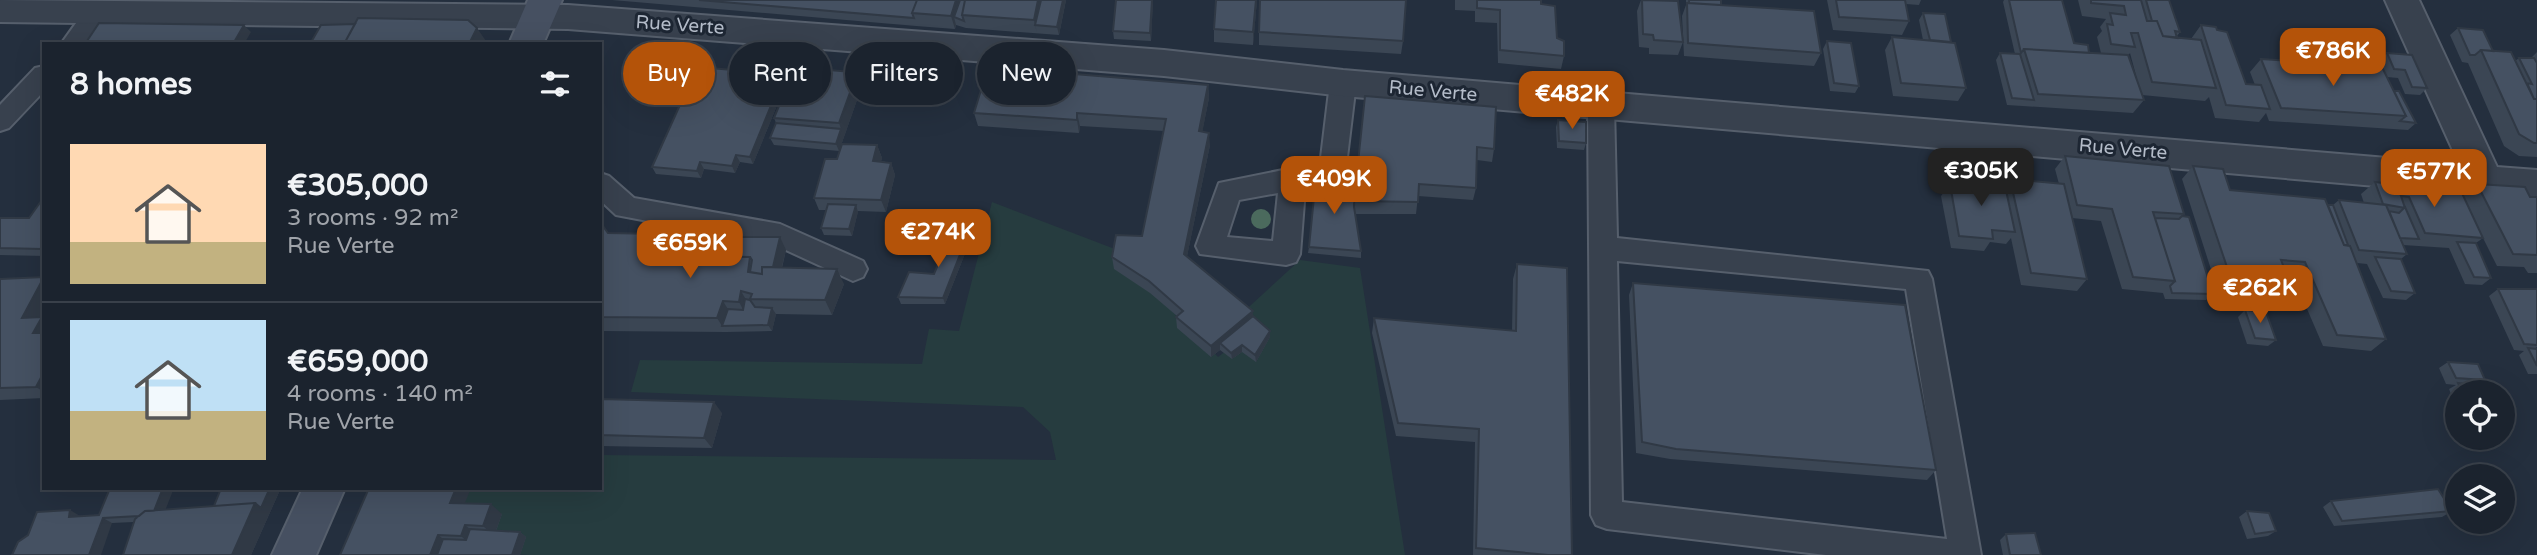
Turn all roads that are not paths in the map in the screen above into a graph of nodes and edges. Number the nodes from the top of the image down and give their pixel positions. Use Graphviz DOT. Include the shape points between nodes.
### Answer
graph roads {
  1 [pos="2402,0"];
  2 [pos="0,10"];
  3 [pos="98,11"];
  4 [pos="536,20"];
  5 [pos="75,42"];
  6 [pos="42,77"];
  7 [pos="1343,83"];
  8 [pos="1601,105"];
  9 [pos="0,121"];
  10 [pos="1293,178"];
  11 [pos="2485,180"];
  12 [pos="602,185"];
  13 [pos="2537,185"];
  14 [pos="1603,248"];
  15 [pos="853,270"];
  16 [pos="323,490"];
  17 [pos="294,555"];
  18 [pos="1954,555"];
  19 [pos="1965,555"];
  1 -- 11 [label="street"];
  2 -- 3 [label="street, Rue Verte"];
  3 -- 4 [label="street, Rue Verte"];
  3 -- 5 [label="lane"];
  4 -- 7 [label="street, Rue Verte" via="1164,63"];
  6 -- 9 [label="lane"];
  7 -- 8 [label="street, Rue Verte"];
  7 -- 10 [label="lane" via="1332,174"];
  8 -- 11 [label="street, Rue Verte"];
  8 -- 14 [label="lane"];
  11 -- 13 [label="street, Rue Verte"];
  12 -- 15 [label="lane" via="626,207 780,235"];
  14 -- 18 [label="lane" via="1607,515"];
  14 -- 19 [label="lane" via="1917,279"];
  16 -- 17 [label="main road"];
}
